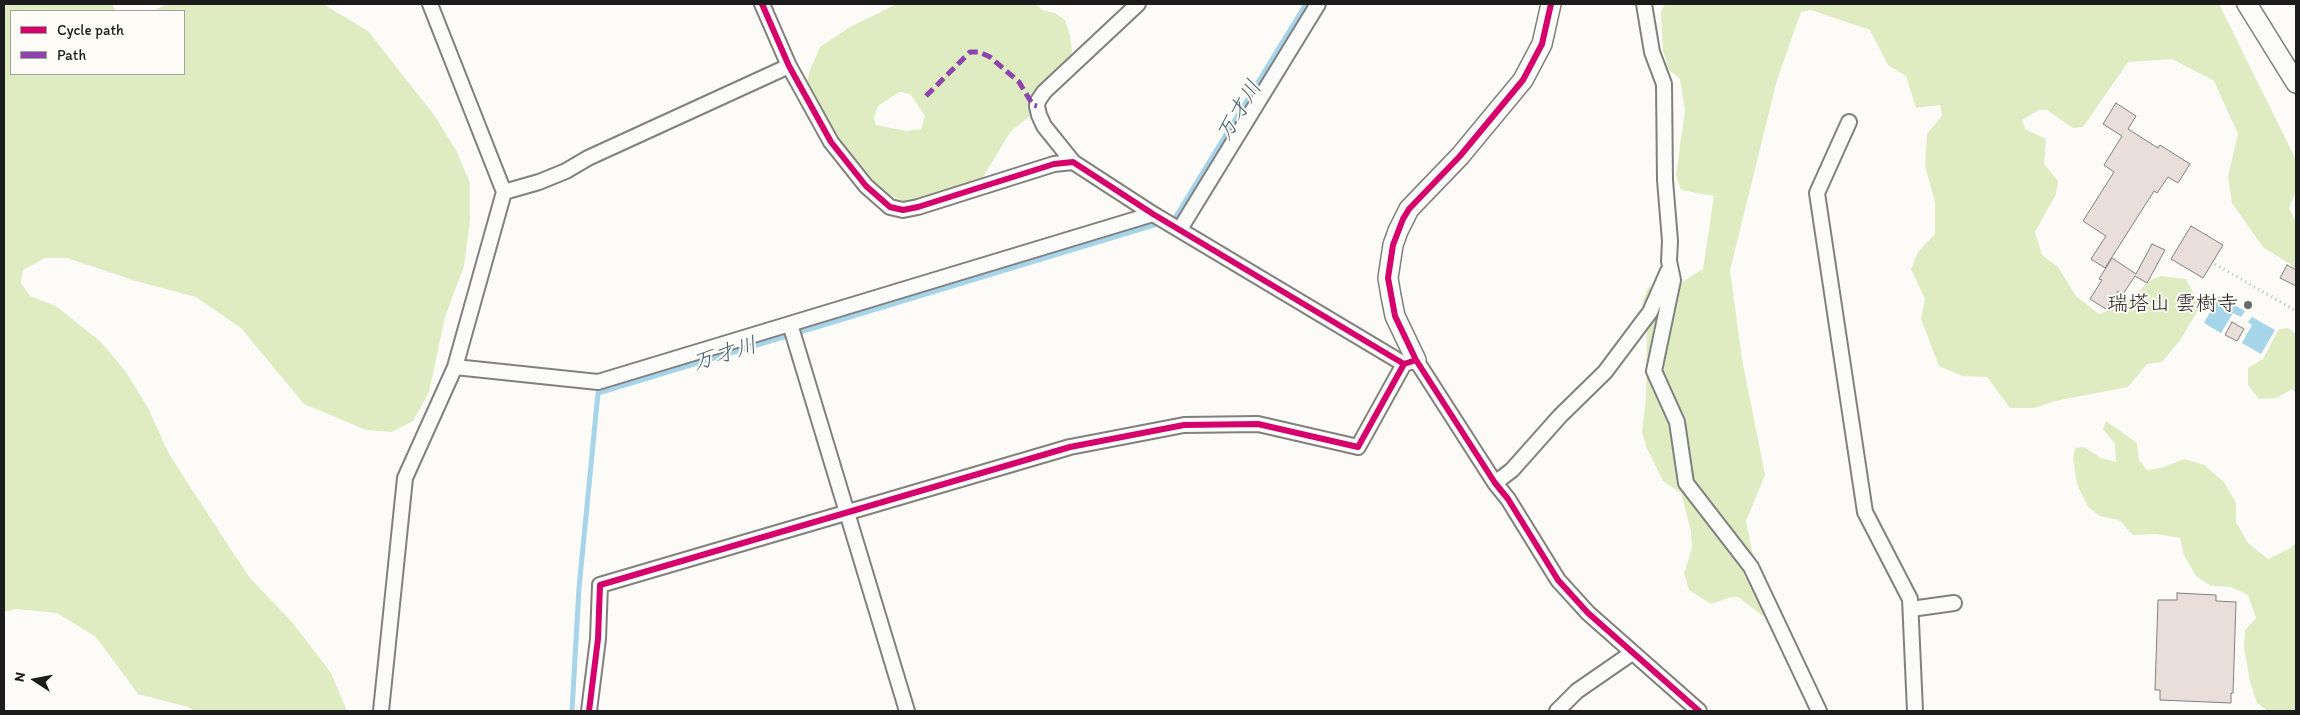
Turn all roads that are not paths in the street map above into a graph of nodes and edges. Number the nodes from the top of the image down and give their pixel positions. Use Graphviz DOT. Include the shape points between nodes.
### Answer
graph roads {
  1 [pos="430,4"];
  2 [pos="762,4"];
  3 [pos="1138,4"];
  4 [pos="1318,4"];
  5 [pos="1551,4"];
  6 [pos="1644,4"];
  7 [pos="2248,4"];
  8 [pos="789,66"];
  9 [pos="2296,83"];
  10 [pos="1849,122"];
  11 [pos="1073,162"];
  12 [pos="504,192"];
  13 [pos="1153,214"];
  14 [pos="1180,229"];
  15 [pos="1668,260"];
  16 [pos="792,332"];
  17 [pos="1410,362"];
  18 [pos="455,367"];
  19 [pos="1495,483"];
  20 [pos="848,512"];
  21 [pos="1954,603"];
  22 [pos="1911,609"];
  23 [pos="1632,653"];
  24 [pos="381,711"];
  25 [pos="589,711"];
  26 [pos="907,711"];
  27 [pos="1557,711"];
  28 [pos="1699,711"];
  29 [pos="1819,711"];
  30 [pos="1915,711"];
  1 -- 12 [label="street"];
  2 -- 8 [label="street"];
  3 -- 11 [label="street" via="1038,101 1038,115 1044,126"];
  4 -- 14 [label="street"];
  5 -- 17 [label="street" via="1542,44 1523,80 1460,156 1409,209 1398,231 1388,278 1395,316"];
  6 -- 15 [label="street" via="1652,52 1664,84"];
  7 -- 9 [label="street"];
  8 -- 11 [label="street" via="831,142 866,186 894,209 918,207 1054,164"];
  8 -- 12 [label="street" via="566,171"];
  10 -- 22 [label="street" via="1817,193 1865,512 1910,599"];
  11 -- 13 [label="street"];
  12 -- 18 [label="street"];
  13 -- 14 [label="street"];
  13 -- 16 [label="street"];
  14 -- 17 [label="street"];
  15 -- 19 [label="street" via="1667,274 1650,312 1605,372 1512,470"];
  15 -- 29 [label="street" via="1673,280 1654,371 1678,422 1686,483 1752,568"];
  16 -- 18 [label="street" via="598,382"];
  16 -- 20 [label="street"];
  17 -- 19 [label="street"];
  17 -- 20 [label="street" via="1358,447 1258,424 1184,425 1070,447"];
  18 -- 24 [label="street" via="405,478"];
  19 -- 23 [label="street" via="1558,580"];
  20 -- 25 [label="street" via="600,584 598,639"];
  20 -- 26 [label="street"];
  21 -- 22 [label="street"];
  22 -- 30 [label="street"];
  23 -- 27 [label="street" via="1577,690"];
  23 -- 28 [label="street"];
}
